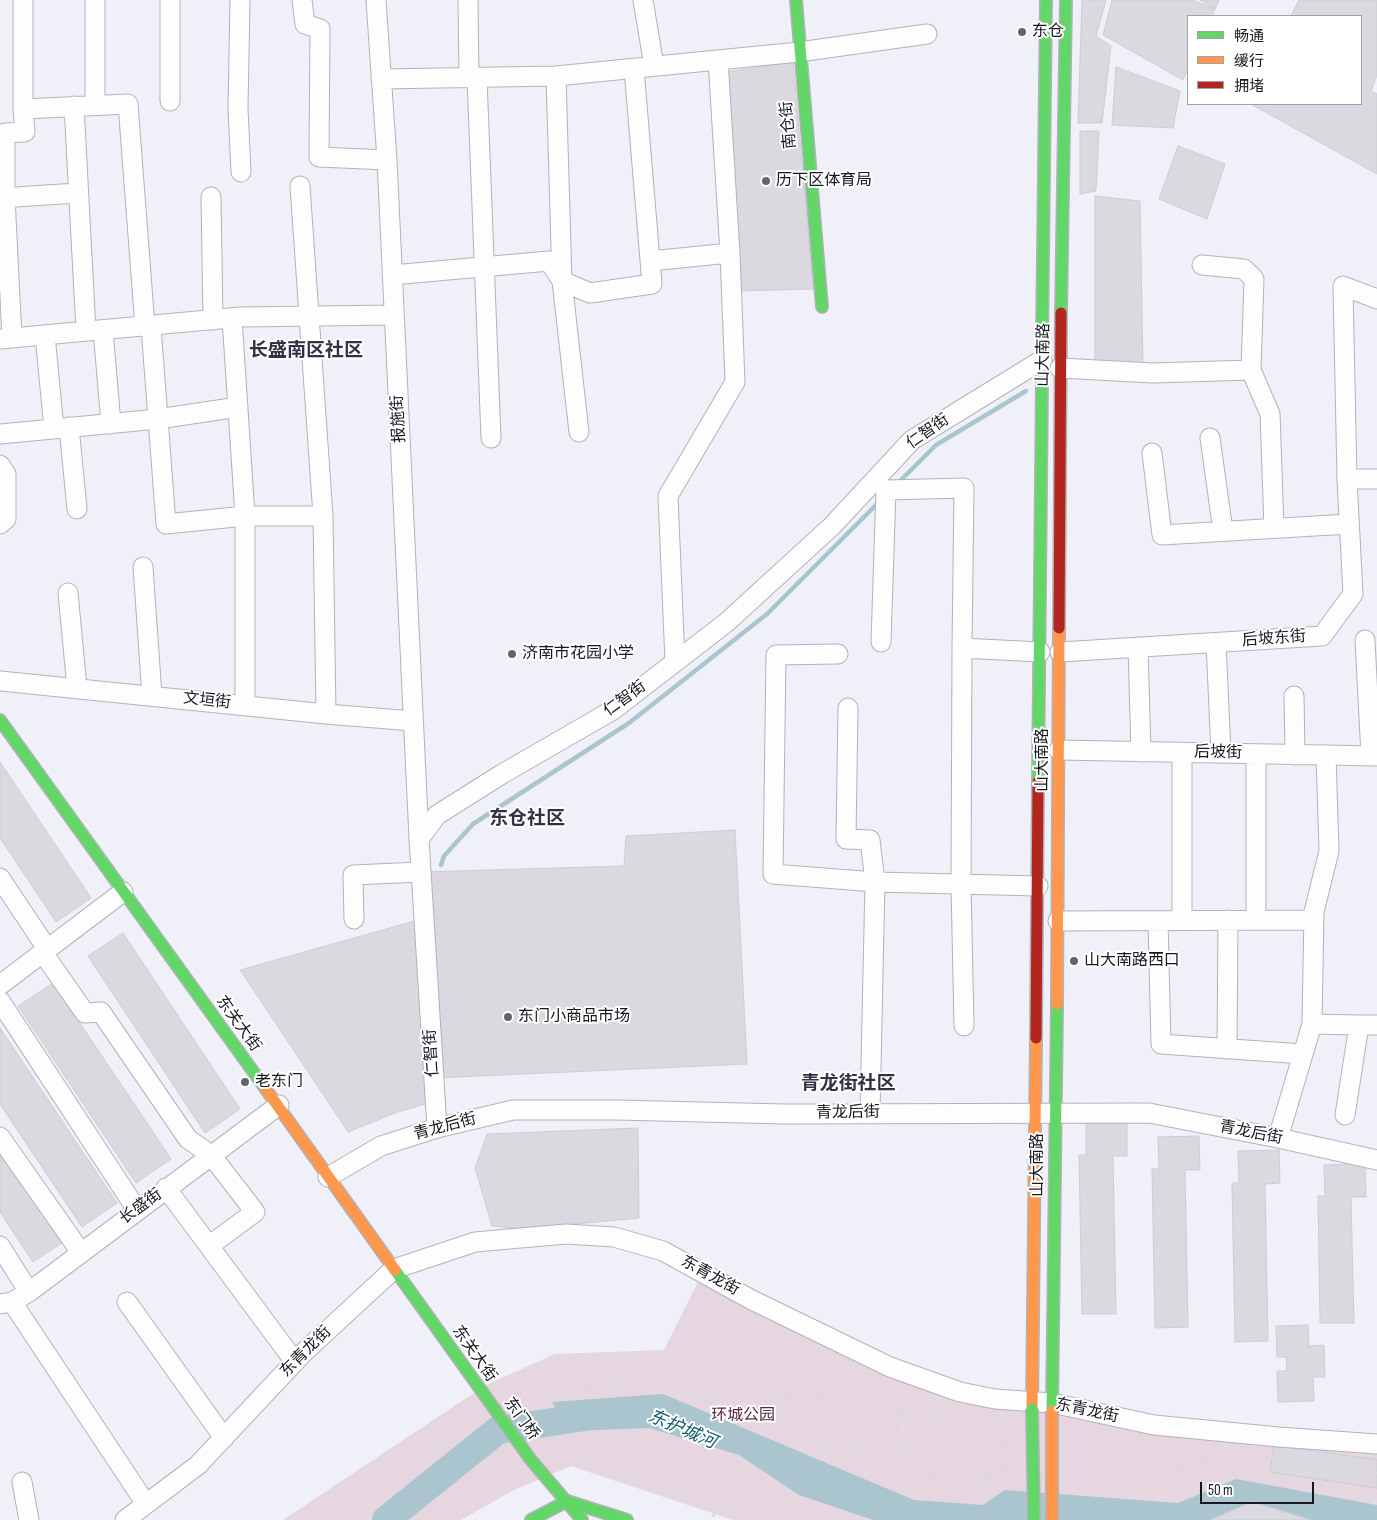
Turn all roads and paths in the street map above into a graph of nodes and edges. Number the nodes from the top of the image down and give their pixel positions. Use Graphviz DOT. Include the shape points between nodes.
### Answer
graph roads {
  1 [pos="23,0"];
  2 [pos="95,0"];
  3 [pos="170,0"];
  4 [pos="240,0"];
  5 [pos="302,0"];
  6 [pos="376,0"];
  7 [pos="468,0"];
  8 [pos="643,0"];
  9 [pos="796,0"];
  10 [pos="1046,0"];
  11 [pos="1066,0"];
  12 [pos="927,34"];
  13 [pos="799,52"];
  14 [pos="718,60"];
  15 [pos="654,66"];
  16 [pos="634,68"];
  17 [pos="556,76"];
  18 [pos="473,78"];
  19 [pos="381,79"];
  20 [pos="170,101"];
  21 [pos="95,105"];
  22 [pos="74,106"];
  23 [pos="23,109"];
  24 [pos="387,160"];
  25 [pos="240,172"];
  26 [pos="300,186"];
  27 [pos="78,192"];
  28 [pos="3,197"];
  29 [pos="211,197"];
  30 [pos="730,253"];
  31 [pos="650,261"];
  32 [pos="1202,265"];
  33 [pos="485,266"];
  34 [pos="392,275"];
  35 [pos="562,281"];
  36 [pos="1377,299"];
  37 [pos="822,307"];
  38 [pos="308,316"];
  39 [pos="394,316"];
  40 [pos="232,318"];
  41 [pos="213,320"];
  42 [pos="148,327"];
  43 [pos="95,330"];
  44 [pos="45,335"];
  45 [pos="6,338"];
  46 [pos="1042,360"];
  47 [pos="1060,368"];
  48 [pos="1251,370"];
  49 [pos="238,407"];
  50 [pos="158,419"];
  51 [pos="111,424"];
  52 [pos="62,428"];
  53 [pos="579,432"];
  54 [pos="0,434"];
  55 [pos="491,438"];
  56 [pos="1210,438"];
  57 [pos="1152,453"];
  58 [pos="0,466"];
  59 [pos="1347,479"];
  60 [pos="1377,479"];
  61 [pos="77,509"];
  62 [pos="245,516"];
  63 [pos="323,516"];
  64 [pos="0,524"];
  65 [pos="1349,524"];
  66 [pos="1274,528"];
  67 [pos="1222,531"];
  68 [pos="143,567"];
  69 [pos="68,593"];
  70 [pos="1365,640"];
  71 [pos="881,642"];
  72 [pos="1216,643"];
  73 [pos="1138,647"];
  74 [pos="962,648"];
  75 [pos="1040,652"];
  76 [pos="1060,652"];
  77 [pos="838,654"];
  78 [pos="675,662"];
  79 [pos="0,681"];
  80 [pos="76,688"];
  81 [pos="152,696"];
  82 [pos="1294,696"];
  83 [pos="245,705"];
  84 [pos="848,708"];
  85 [pos="326,714"];
  86 [pos="0,720"];
  87 [pos="413,721"];
  88 [pos="1059,750"];
  89 [pos="1141,752"];
  90 [pos="1182,752"];
  91 [pos="1221,753"];
  92 [pos="1256,754"];
  93 [pos="1295,755"];
  94 [pos="1326,755"];
  95 [pos="1374,756"];
  96 [pos="419,839"];
  97 [pos="420,872"];
  98 [pos="0,878"];
  99 [pos="875,882"];
  100 [pos="961,885"];
  101 [pos="1038,886"];
  102 [pos="124,892"];
  103 [pos="354,919"];
  104 [pos="1182,920"];
  105 [pos="1228,920"];
  106 [pos="1256,920"];
  107 [pos="1313,920"];
  108 [pos="1058,921"];
  109 [pos="1158,921"];
  110 [pos="45,952"];
  111 [pos="0,986"];
  112 [pos="0,1001"];
  113 [pos="1312,1024"];
  114 [pos="1368,1025"];
  115 [pos="964,1026"];
  116 [pos="1227,1048"];
  117 [pos="1303,1054"];
  118 [pos="280,1105"];
  119 [pos="870,1112"];
  120 [pos="1054,1112"];
  121 [pos="1036,1113"];
  122 [pos="1345,1115"];
  123 [pos="437,1128"];
  124 [pos="0,1137"];
  125 [pos="1278,1138"];
  126 [pos="211,1155"];
  127 [pos="1377,1160"];
  128 [pos="328,1177"];
  129 [pos="166,1188"];
  130 [pos="137,1210"];
  131 [pos="0,1246"];
  132 [pos="209,1246"];
  133 [pos="80,1251"];
  134 [pos="394,1269"];
  135 [pos="29,1292"];
  136 [pos="127,1302"];
  137 [pos="6,1303"];
  138 [pos="295,1362"];
  139 [pos="563,1388"];
  140 [pos="485,1397"];
  141 [pos="1032,1405"];
  142 [pos="1052,1407"];
  143 [pos="898,1409"];
  144 [pos="777,1417"];
  145 [pos="224,1438"];
  146 [pos="897,1443"];
  147 [pos="1377,1444"];
  148 [pos="739,1455"];
  149 [pos="1013,1458"];
  150 [pos="1064,1459"];
  151 [pos="1018,1464"];
  152 [pos="1377,1473"];
  153 [pos="22,1482"];
  154 [pos="567,1501"];
  155 [pos="146,1504"];
  156 [pos="713,1517"];
  157 [pos="29,1520"];
  158 [pos="125,1520"];
  159 [pos="531,1520"];
  160 [pos="572,1520"];
  161 [pos="582,1520"];
  162 [pos="627,1520"];
  163 [pos="1034,1520"];
  164 [pos="1052,1520"];
  1 -- 23 [label="street"];
  2 -- 21 [label="street"];
  3 -- 20 [label="street"];
  4 -- 25 [label="street"];
  5 -- 24 [label="street" via="305,24 320,30 319,157"];
  6 -- 19 [label="street, 报施街"];
  7 -- 18 [label="street"];
  8 -- 15 [label="street"];
  9 -- 13 [label="main road, 南仓街"];
  10 -- 46 [label="main road, 山大南路"];
  11 -- 47 [label="main road, 山大南路"];
  12 -- 13 [label="street"];
  13 -- 14 [label="street"];
  13 -- 37 [label="main road, 南仓街"];
  14 -- 15 [label="street"];
  14 -- 30 [label="street"];
  15 -- 16 [label="street"];
  16 -- 17 [label="street"];
  16 -- 31 [label="street"];
  17 -- 18 [label="street"];
  17 -- 35 [label="street"];
  18 -- 19 [label="street"];
  18 -- 33 [label="street"];
  19 -- 24 [label="street, 报施街"];
  21 -- 22 [label="street"];
  21 -- 42 [label="street" via="128,104"];
  22 -- 23 [label="street"];
  22 -- 27 [label="street"];
  23 -- 28 [label="street" via="25,132 5,133"];
  24 -- 34 [label="street, 报施街"];
  26 -- 38 [label="street"];
  27 -- 28 [label="street"];
  27 -- 43 [label="street"];
  28 -- 45 [label="street"];
  29 -- 41 [label="street"];
  30 -- 31 [label="street"];
  30 -- 78 [label="street" via="735,382 668,496"];
  31 -- 35 [label="street" via="652,284 590,293"];
  32 -- 48 [label="street" via="1244,270 1254,279"];
  33 -- 34 [label="street"];
  33 -- 35 [label="street" via="549,261"];
  33 -- 55 [label="street"];
  34 -- 39 [label="street, 报施街"];
  35 -- 53 [label="street"];
  36 -- 59 [label="street, 后坡东街" via="1343,286"];
  38 -- 39 [label="street"];
  38 -- 40 [label="street"];
  38 -- 63 [label="street"];
  39 -- 87 [label="street, 报施街"];
  40 -- 41 [label="street"];
  40 -- 49 [label="street"];
  41 -- 42 [label="street"];
  42 -- 43 [label="street"];
  42 -- 50 [label="street"];
  43 -- 44 [label="street"];
  43 -- 51 [label="street"];
  44 -- 45 [label="street"];
  44 -- 52 [label="street"];
  46 -- 75 [label="main road, 山大南路"];
  46 -- 78 [label="street, 仁智街" via="912,440 832,526 727,622"];
  47 -- 48 [label="street" via="1153,373"];
  47 -- 76 [label="main road, 山大南路"];
  48 -- 66 [label="street" via="1270,414"];
  49 -- 50 [label="street"];
  49 -- 62 [label="street"];
  50 -- 51 [label="street"];
  50 -- 62 [label="street" via="166,524"];
  51 -- 52 [label="street"];
  52 -- 54 [label="street"];
  52 -- 61 [label="street"];
  56 -- 67 [label="street"];
  57 -- 67 [label="street" via="1162,535"];
  58 -- 64 [label="street" via="6,474 6,519"];
  59 -- 60 [label="street"];
  59 -- 65 [label="street, 后坡东街"];
  62 -- 63 [label="street"];
  62 -- 83 [label="street"];
  63 -- 85 [label="street"];
  65 -- 66 [label="street"];
  65 -- 72 [label="street, 后坡东街" via="1353,594 1322,636"];
  66 -- 67 [label="street"];
  68 -- 81 [label="street"];
  69 -- 80 [label="street"];
  70 -- 95 [label="street"];
  71 -- 74 [label="street" via="886,490 964,488"];
  72 -- 73 [label="street, 后坡东街"];
  72 -- 91 [label="street"];
  73 -- 76 [label="street, 后坡东街"];
  73 -- 89 [label="street"];
  74 -- 75 [label="street"];
  74 -- 100 [label="street"];
  75 -- 101 [label="main road, 山大南路"];
  76 -- 88 [label="main road, 山大南路"];
  77 -- 99 [label="street" via="776,655 773,874"];
  78 -- 96 [label="street, 仁智街" via="613,710 437,815"];
  79 -- 80 [label="street, 文垣街"];
  80 -- 81 [label="street, 文垣街"];
  81 -- 83 [label="street, 文垣街"];
  82 -- 93 [label="street"];
  83 -- 85 [label="street, 文垣街"];
  84 -- 99 [label="street" via="846,839 870,840"];
  85 -- 87 [label="street, 文垣街"];
  86 -- 102 [label="main road, 东关大街"];
  87 -- 96 [label="street, 报施街"];
  88 -- 89 [label="street, 后坡街"];
  88 -- 108 [label="main road, 山大南路"];
  89 -- 90 [label="street, 后坡街"];
  90 -- 91 [label="street, 后坡街"];
  90 -- 104 [label="street"];
  91 -- 92 [label="street, 后坡街"];
  92 -- 93 [label="street, 后坡街"];
  92 -- 106 [label="street"];
  93 -- 94 [label="street, 后坡街"];
  94 -- 95 [label="street, 后坡街"];
  94 -- 107 [label="street" via="1329,851"];
  96 -- 97 [label="street, 仁智街"];
  97 -- 103 [label="street" via="352,876"];
  97 -- 123 [label="street, 仁智街"];
  98 -- 110 [label="street"];
  99 -- 100 [label="street"];
  99 -- 119 [label="street"];
  100 -- 101 [label="street"];
  100 -- 115 [label="street"];
  101 -- 121 [label="main road, 山大南路"];
  102 -- 110 [label="street"];
  102 -- 118 [label="main road, 东关大街" via="250,1069"];
  104 -- 105 [label="street"];
  104 -- 109 [label="street"];
  105 -- 106 [label="street"];
  105 -- 116 [label="street"];
  106 -- 107 [label="street"];
  107 -- 113 [label="street"];
  108 -- 109 [label="street"];
  108 -- 120 [label="main road, 山大南路"];
  109 -- 116 [label="street" via="1161,1044"];
  110 -- 111 [label="street"];
  110 -- 126 [label="street" via="85,1014 101,1012 188,1139"];
  112 -- 130 [label="street"];
  113 -- 114 [label="street"];
  113 -- 117 [label="street"];
  114 -- 122 [label="street"];
  116 -- 117 [label="street"];
  117 -- 125 [label="street"];
  118 -- 126 [label="street, 长盛街"];
  118 -- 128 [label="main road, 东关大街"];
  119 -- 121 [label="street, 青龙后街"];
  119 -- 123 [label="street, 青龙后街" via="513,1110"];
  120 -- 121 [label="street, 青龙后街"];
  120 -- 125 [label="street, 青龙后街" via="1148,1113"];
  120 -- 142 [label="main road, 山大南路"];
  121 -- 141 [label="main road, 山大南路"];
  123 -- 128 [label="street, 青龙后街" via="381,1146"];
  124 -- 133 [label="street"];
  125 -- 127 [label="street, 青龙后街"];
  126 -- 129 [label="street, 长盛街"];
  126 -- 132 [label="street" via="254,1212"];
  128 -- 134 [label="main road, 东关大街"];
  129 -- 130 [label="street, 长盛街"];
  129 -- 132 [label="street"];
  130 -- 133 [label="street, 长盛街"];
  131 -- 135 [label="street"];
  132 -- 138 [label="street"];
  133 -- 135 [label="street, 长盛街"];
  134 -- 138 [label="street, 东青龙街"];
  134 -- 140 [label="main road, 东关大街"];
  134 -- 141 [label="street, 东青龙街" via="475,1242 566,1234 614,1237 663,1251 752,1300 890,1367 960,1392"];
  135 -- 137 [label="street, 长盛街"];
  136 -- 145 [label="street"];
  137 -- 155 [label="street"];
  138 -- 145 [label="street, 东青龙街"];
  139 -- 144 [label="path" via="658,1383 764,1424"];
  140 -- 154 [label="main road, 东门桥" via="531,1460"];
  141 -- 142 [label="street, 东青龙街"];
  141 -- 163 [label="main road, 山大南路, bridge"];
  142 -- 147 [label="street, 东青龙街" via="1154,1425"];
  142 -- 164 [label="main road, 山大南路, bridge"];
  143 -- 144 [label="path" via="864,1393 783,1396"];
  143 -- 146 [label="path"];
  143 -- 149 [label="path" via="950,1417 998,1437"];
  144 -- 146 [label="path" via="831,1449"];
  145 -- 155 [label="street, 东青龙街" via="198,1465"];
  146 -- 151 [label="path" via="929,1477 972,1485"];
  148 -- 156 [label="path"];
  150 -- 152 [label="path" via="1092,1456 1165,1469 1206,1460 1272,1458"];
  153 -- 157 [label="street"];
  154 -- 159 [label="main road"];
  154 -- 160 [label="main road"];
  154 -- 161 [label="main road"];
  154 -- 162 [label="main road"];
  155 -- 158 [label="street, 东青龙街"];
}
